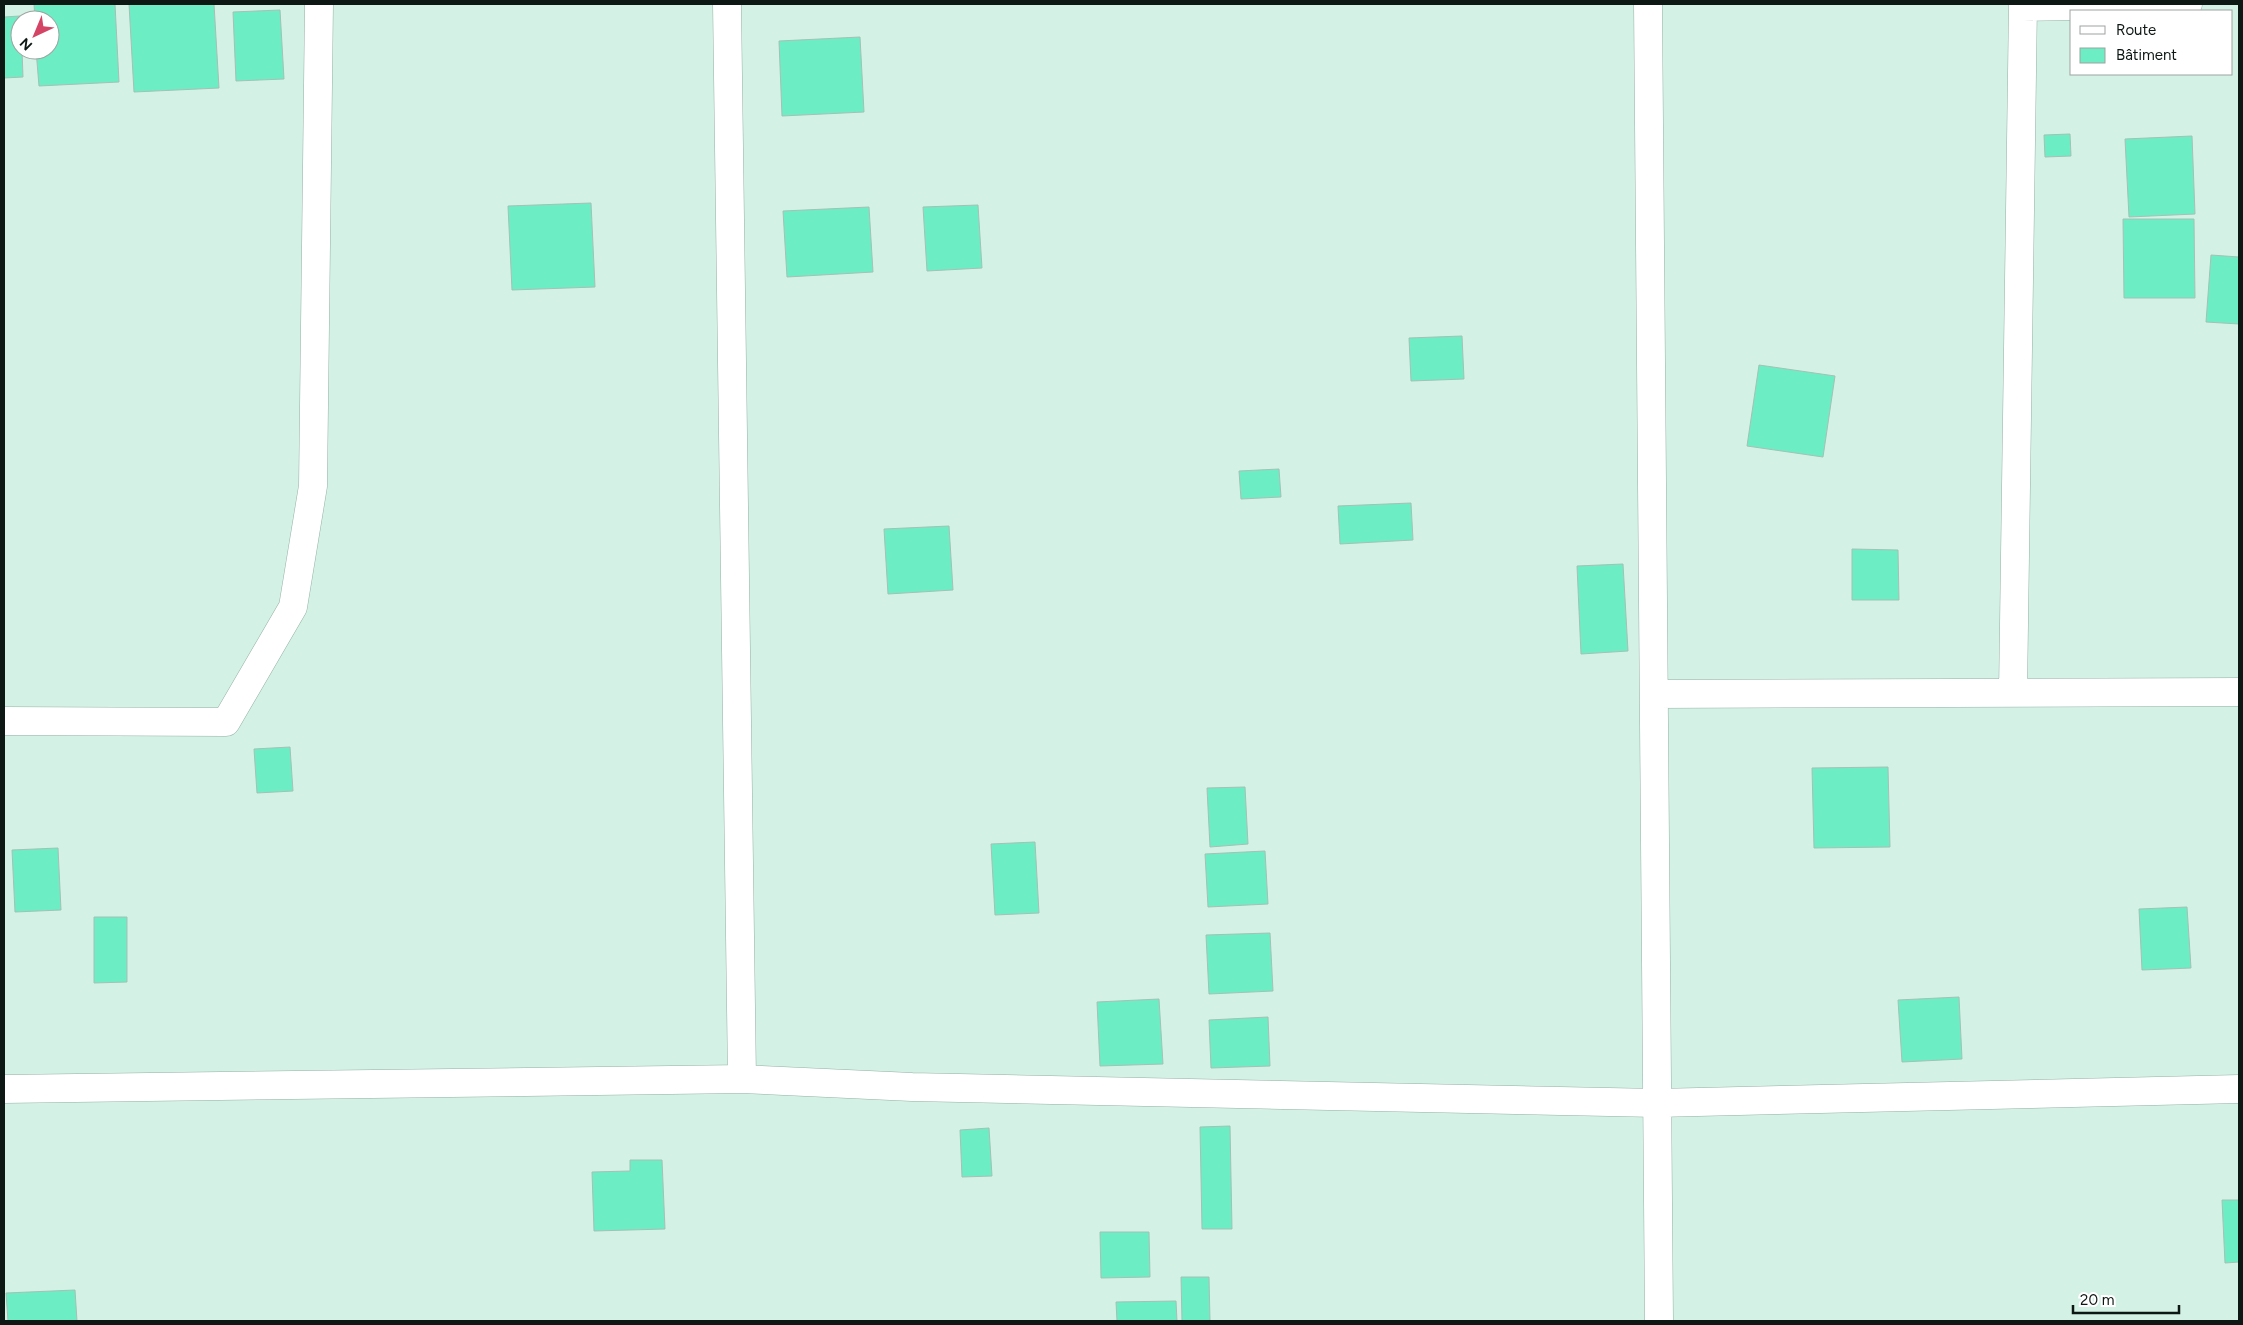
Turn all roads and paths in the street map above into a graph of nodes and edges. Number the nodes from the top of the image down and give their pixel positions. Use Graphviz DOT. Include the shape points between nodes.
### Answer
graph roads {
  1 [pos="319,4"];
  2 [pos="727,4"];
  3 [pos="1648,4"];
  4 [pos="2188,4"];
  5 [pos="2023,5"];
  6 [pos="2239,692"];
  7 [pos="2013,693"];
  8 [pos="1654,694"];
  9 [pos="4,721"];
  10 [pos="742,1079"];
  11 [pos="4,1089"];
  12 [pos="2239,1089"];
  13 [pos="1657,1103"];
  14 [pos="1660,1321"];
  1 -- 9 [label="street" via="313,486 293,607 226,722"];
  2 -- 10 [label="street"];
  3 -- 8 [label="street"];
  4 -- 5 [label="street"];
  5 -- 7 [label="street"];
  6 -- 7 [label="street"];
  7 -- 8 [label="street"];
  8 -- 13 [label="street"];
  10 -- 11 [label="street"];
  10 -- 13 [label="street" via="912,1087"];
  12 -- 13 [label="street"];
  13 -- 14 [label="street"];
}
